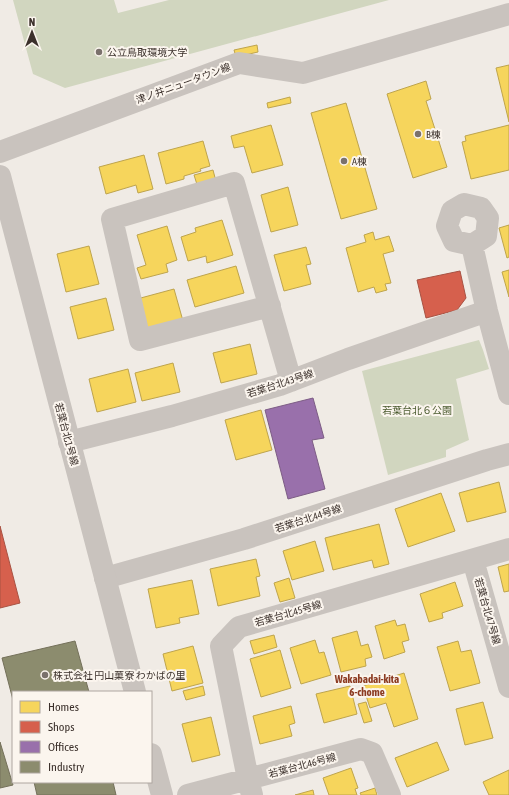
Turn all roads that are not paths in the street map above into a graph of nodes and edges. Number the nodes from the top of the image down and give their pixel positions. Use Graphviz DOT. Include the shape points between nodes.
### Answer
graph roads {
  1 [pos="509,14"];
  2 [pos="0,152"];
  3 [pos="0,176"];
  4 [pos="472,245"];
  5 [pos="270,306"];
  6 [pos="487,312"];
  7 [pos="291,381"];
  8 [pos="509,394"];
  9 [pos="70,442"];
  10 [pos="509,454"];
  11 [pos="509,549"];
  12 [pos="473,560"];
  13 [pos="105,578"];
  14 [pos="509,686"];
  15 [pos="135,691"];
  16 [pos="152,758"];
  17 [pos="250,787"];
  18 [pos="162,795"];
  19 [pos="188,795"];
  20 [pos="390,795"];
  1 -- 2 [label="street, 津ノ井ニュータウン線" via="303,73 239,63"];
  3 -- 9 [label="street, 若葉台北1号線"];
  4 -- 6 [label="street"];
  5 -- 5 [label="street" via="234,183 112,219 140,340"];
  5 -- 7 [label="street"];
  6 -- 7 [label="street, 若葉台北43号線"];
  6 -- 8 [label="street"];
  7 -- 9 [label="street, 若葉台北43号線" via="172,416"];
  9 -- 13 [label="street, 若葉台北1号線"];
  10 -- 13 [label="street, 若葉台北44号線" via="244,539"];
  11 -- 12 [label="street, 若葉台北45号線"];
  12 -- 14 [label="street, 若葉台北47号線"];
  12 -- 17 [label="street, 若葉台北45号線" via="239,627 221,646"];
  13 -- 15 [label="street, 若葉台北1号線"];
  16 -- 18 [label="street"];
  17 -- 19 [label="street, 若葉台北46号線"];
  17 -- 20 [label="street, 若葉台北46号線" via="361,749 372,753"];
}
